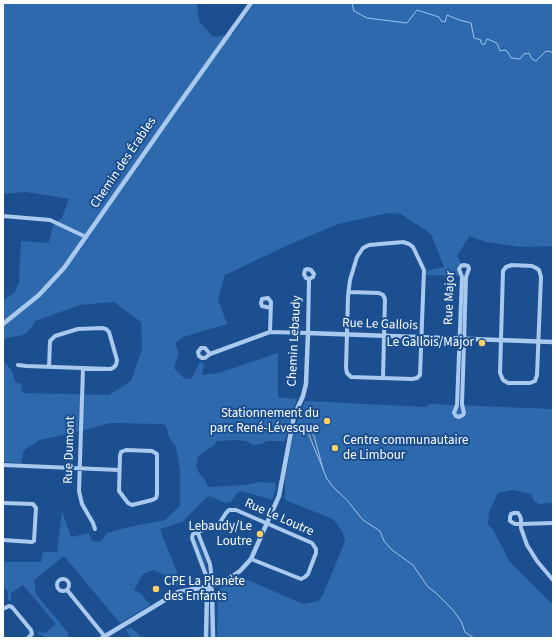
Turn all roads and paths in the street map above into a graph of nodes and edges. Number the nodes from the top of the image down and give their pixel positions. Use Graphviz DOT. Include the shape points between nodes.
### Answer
graph roads {
  1 [pos="251,3"];
  2 [pos="3,216"];
  3 [pos="86,237"];
  4 [pos="309,279"];
  5 [pos="349,292"];
  6 [pos="271,308"];
  7 [pos="3,324"];
  8 [pos="270,332"];
  9 [pos="308,333"];
  10 [pos="347,334"];
  11 [pos="384,336"];
  12 [pos="422,337"];
  13 [pos="462,339"];
  14 [pos="501,340"];
  15 [pos="539,341"];
  16 [pos="553,342"];
  17 [pos="210,354"];
  18 [pos="18,365"];
  19 [pos="49,366"];
  20 [pos="83,368"];
  21 [pos="383,378"];
  22 [pos="3,465"];
  23 [pos="79,468"];
  24 [pos="119,470"];
  25 [pos="3,503"];
  26 [pos="553,523"];
  27 [pos="267,524"];
  28 [pos="95,529"];
  29 [pos="198,532"];
  30 [pos="3,540"];
  31 [pos="251,558"];
  32 [pos="553,580"];
  33 [pos="210,586"];
  34 [pos="67,590"];
  35 [pos="3,609"];
  36 [pos="104,637"];
  37 [pos="28,638"];
  38 [pos="206,638"];
  39 [pos="213,638"];
  1 -- 3 [label="street, Chemin des Érables"];
  2 -- 3 [label="street" via="50,220"];
  3 -- 7 [label="street, Chemin des Érables" via="64,268 39,295"];
  4 -- 9 [label="street, Chemin Lebaudy"];
  5 -- 10 [label="street"];
  5 -- 11 [label="street" via="383,295 386,301"];
  5 -- 12 [label="street" via="354,267 363,248 374,244 403,242 412,245 424,270"];
  6 -- 8 [label="street"];
  8 -- 9 [label="street, Rue Le Gallois"];
  8 -- 17 [label="street, Rue Le Gallois"];
  9 -- 10 [label="street, Rue Le Gallois"];
  9 -- 27 [label="street, Chemin Lebaudy" via="305,389 294,416 279,496"];
  10 -- 11 [label="street, Rue Le Gallois"];
  10 -- 21 [label="street" via="346,370 349,375 354,378"];
  11 -- 12 [label="street, Rue Le Gallois"];
  11 -- 21 [label="street"];
  12 -- 13 [label="street, Rue Le Gallois"];
  12 -- 21 [label="street" via="419,377"];
  13 -- 13 [label="street, Rue Major" via="466,277 469,269 464,265 459,268 462,277"];
  13 -- 13 [label="street, Rue Major" via="457,405 454,413 459,417 464,413"];
  13 -- 14 [label="street, Rue Le Gallois"];
  14 -- 15 [label="street, Rue Le Gallois"];
  14 -- 15 [label="street" via="500,373 503,380 508,383 530,384 535,381 537,375"];
  14 -- 15 [label="street" via="503,271 512,265 532,266 539,270"];
  15 -- 16 [label="street, Rue Le Gallois"];
  18 -- 19 [label="street"];
  19 -- 20 [label="street"];
  19 -- 20 [label="street" via="50,343 53,337 75,329 106,329 117,358 116,365 110,369"];
  20 -- 23 [label="street, Rue Dumont"];
  22 -- 23 [label="street"];
  23 -- 24 [label="street"];
  23 -- 28 [label="street, Rue Dumont" via="81,500"];
  24 -- 24 [label="street" via="122,451 156,452 158,465 155,499 134,505 128,503 120,491"];
  25 -- 30 [label="street" via="33,504 36,508 34,541"];
  26 -- 32 [label="street" via="521,524 523,536 532,553"];
  27 -- 29 [label="street, Rue Le Loutre" via="232,510 226,513 219,524"];
  27 -- 31 [label="street, Chemin Lebaudy"];
  27 -- 31 [label="street, Rue Le Loutre" via="314,545 317,551 308,574 299,578"];
  29 -- 33 [label="street" via="210,564"];
  29 -- 33 [label="street, Rue Le Loutre" via="193,534 192,538"];
  31 -- 33 [label="street, Chemin Lebaudy" via="235,575"];
  33 -- 36 [label="street, Chemin Lebaudy" via="178,592"];
  33 -- 38 [label="street" via="207,592"];
  33 -- 39 [label="street"];
  34 -- 36 [label="street"];
  35 -- 37 [label="street" via="12,607 31,630 32,634"];
}
